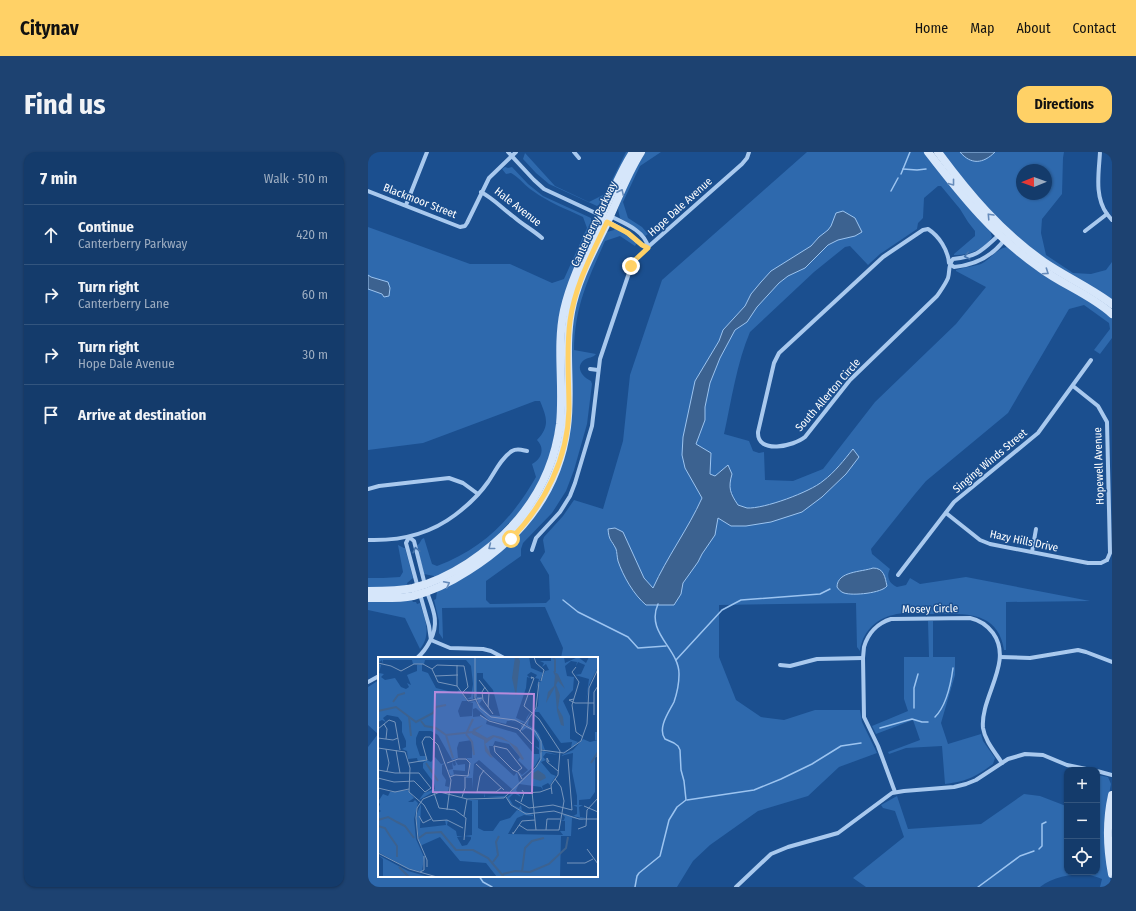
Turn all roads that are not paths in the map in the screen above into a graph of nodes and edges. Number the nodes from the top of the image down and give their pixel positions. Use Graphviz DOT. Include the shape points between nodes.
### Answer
graph roads {
  1 [pos="427,152"];
  2 [pos="508,152"];
  3 [pos="516,152"];
  4 [pos="574,152"];
  5 [pos="633,152"];
  6 [pos="641,152"];
  7 [pos="749,152"];
  8 [pos="928,152"];
  9 [pos="938,152"];
  10 [pos="1100,152"];
  11 [pos="511,156"];
  12 [pos="579,158"];
  13 [pos="368,191"];
  14 [pos="481,192"];
  15 [pos="406,205"];
  16 [pos="1107,214"];
  17 [pos="606,218"];
  18 [pos="1112,220"];
  19 [pos="1085,231"];
  20 [pos="1004,236"];
  21 [pos="542,238"];
  22 [pos="648,248"];
  23 [pos="949,263"];
  24 [pos="1112,304"];
  25 [pos="1112,314"];
  26 [pos="1091,360"];
  27 [pos="590,369"];
  28 [pos="598,370"];
  29 [pos="1073,386"];
  30 [pos="527,450"];
  31 [pos="368,489"];
  32 [pos="478,494"];
  33 [pos="946,513"];
  34 [pos="1111,514"];
  35 [pos="1036,528"];
  36 [pos="408,537"];
  37 [pos="368,540"];
  38 [pos="532,550"];
  39 [pos="1032,552"];
  40 [pos="1107,560"];
  41 [pos="1111,564"];
  42 [pos="898,575"];
  43 [pos="422,589"];
  44 [pos="368,591"];
  45 [pos="368,598"];
  46 [pos="431,640"];
  47 [pos="418,657"];
  48 [pos="502,657"];
  49 [pos="1000,657"];
  50 [pos="863,658"];
  51 [pos="1112,662"];
  52 [pos="780,665"];
  53 [pos="378,676"];
  54 [pos="368,681"];
  55 [pos="1002,763"];
  56 [pos="1077,767"];
  57 [pos="1100,772"];
  58 [pos="1112,774"];
  59 [pos="895,792"];
  60 [pos="1112,795"];
  61 [pos="1112,874"];
  62 [pos="736,887"];
  1 -- 15 [label="street"];
  2 -- 11 [label="street"];
  3 -- 11 [label="street"];
  4 -- 12 [label="street"];
  5 -- 17 [label="street, Canterberry Parkway"];
  17 -- 6 [label="street, Canterberry Parkway, one-way"];
  7 -- 22 [label="street, Hope Dale Avenue" via="742,164"];
  8 -- 20 [label="street, one-way" via="971,207"];
  20 -- 9 [label="street, one-way"];
  10 -- 16 [label="street" via="1099,196 1102,208"];
  11 -- 14 [label="street" via="491,175"];
  11 -- 17 [label="street" via="544,189"];
  13 -- 15 [label="street, Blackmoor Street"];
  14 -- 15 [label="street, Blackmoor Street" via="465,226 460,227"];
  14 -- 21 [label="street, Hale Avenue"];
  16 -- 18 [label="street"];
  16 -- 19 [label="street"];
  17 -- 22 [label="street"];
  17 -- 43 [label="street, Canterberry Parkway" via="573,304 568,334 567,428 550,485 531,516 503,546 442,586"];
  20 -- 23 [label="street, one-way" via="984,250 953,259"];
  20 -- 23 [label="street" via="992,254 976,263 954,266"];
  20 -- 24 [label="street"];
  20 -- 25 [label="street, one-way" via="1041,269"];
  22 -- 28 [label="street, Hope Dale Avenue" via="635,260 628,272"];
  23 -- 23 [label="street, South Allerton Circle" via="942,244 930,230 924,230 885,255 783,348 773,368 758,432 761,442 771,446 786,446 806,437 850,380 936,296 947,280"];
  26 -- 29 [label="street, Singing Winds Street"];
  27 -- 28 [label="street"];
  28 -- 38 [label="street, Hope Dale Avenue" via="592,426 572,491 558,514 536,538"];
  29 -- 33 [label="street, Singing Winds Street" via="1038,433 958,499"];
  29 -- 34 [label="street, Hopewell Avenue" via="1098,406 1107,422"];
  30 -- 32 [label="street" via="516,450 507,455"];
  31 -- 32 [label="street" via="448,478 463,483"];
  32 -- 36 [label="street" via="447,520"];
  33 -- 39 [label="street, Hazy Hills Drive" via="982,541"];
  33 -- 42 [label="street, Singing Winds Street"];
  34 -- 40 [label="street, Hopewell Avenue" via="1110,556"];
  35 -- 39 [label="street"];
  36 -- 37 [label="street"];
  36 -- 43 [label="street" via="406,543"];
  43 -- 36 [label="street, one-way" via="414,541"];
  39 -- 40 [label="street, Hazy Hills Drive" via="1092,564"];
  40 -- 41 [label="street"];
  43 -- 44 [label="street, Canterberry Parkway"];
  43 -- 45 [label="street, Canterberry Parkway" via="400,597"];
  43 -- 46 [label="street"];
  43 -- 46 [label="street" via="435,618 435,630"];
  46 -- 47 [label="street"];
  46 -- 48 [label="street" via="450,648 488,650"];
  49 -- 50 [label="street, Mosey Circle" via="999,646 989,628 978,620 964,617 891,619 875,628 869,636 865,643"];
  49 -- 51 [label="street" via="1030,658 1078,650"];
  49 -- 55 [label="street, Mosey Circle" via="983,727 987,740"];
  50 -- 52 [label="street" via="817,659 790,666"];
  50 -- 59 [label="street, Mosey Circle" via="864,717"];
  53 -- 54 [label="street"];
  55 -- 56 [label="street" via="1015,756 1035,754"];
  55 -- 59 [label="street" via="966,784"];
  57 -- 58 [label="street"];
  59 -- 62 [label="street" via="838,833 774,852"];
  60 -- 61 [label="street" via="1108,830"];
}
